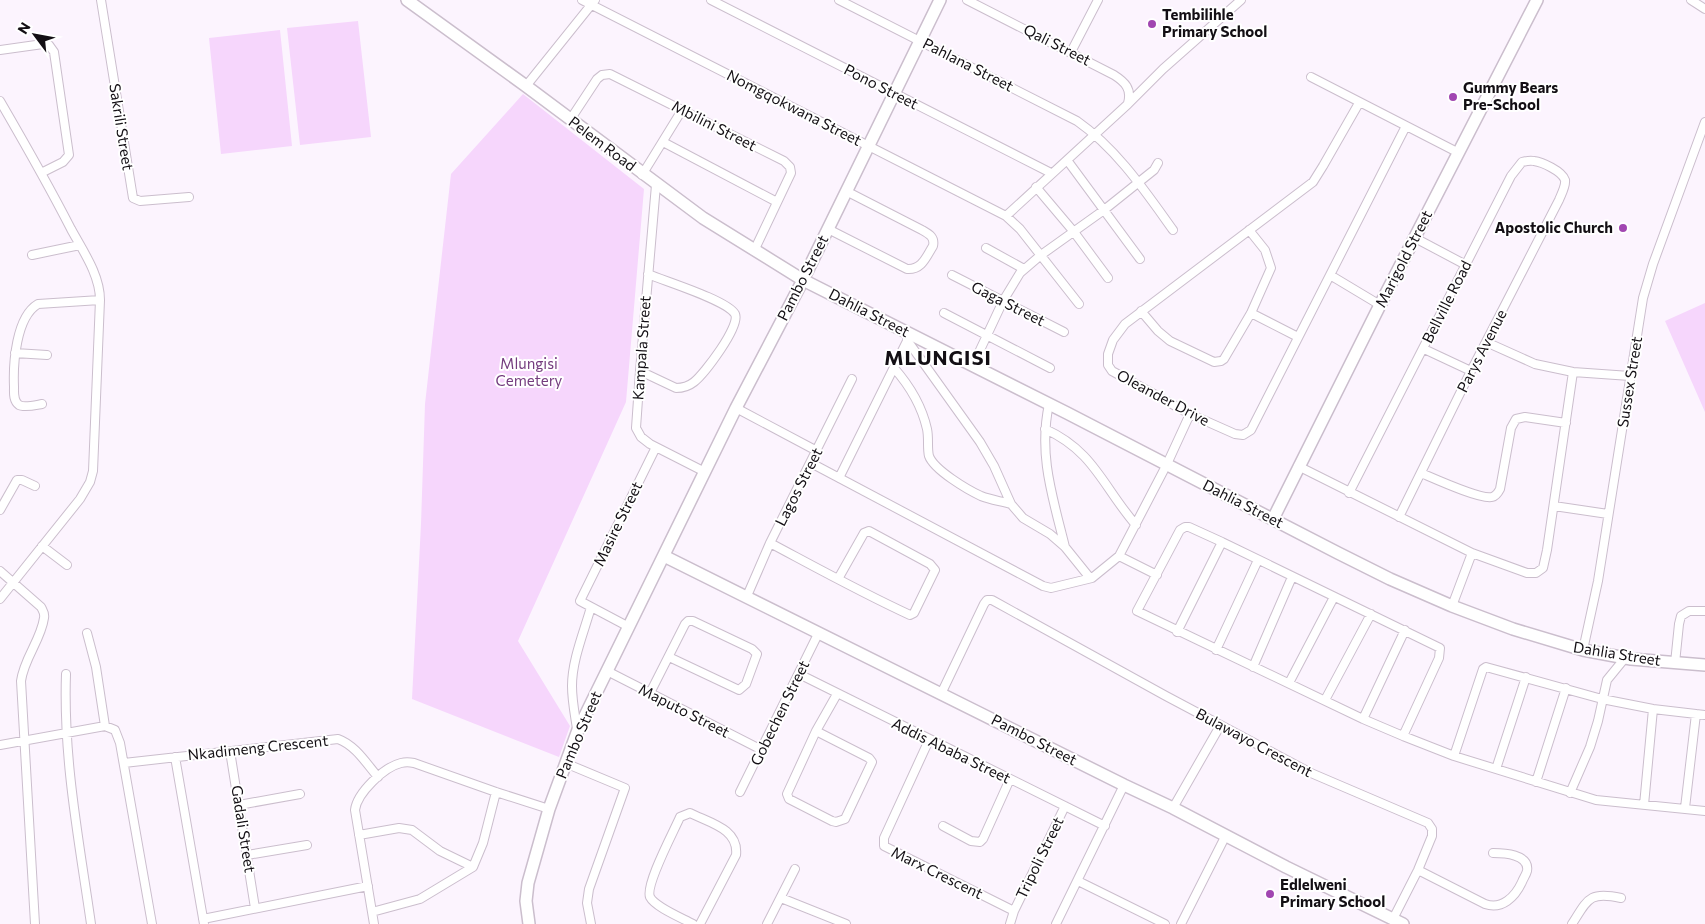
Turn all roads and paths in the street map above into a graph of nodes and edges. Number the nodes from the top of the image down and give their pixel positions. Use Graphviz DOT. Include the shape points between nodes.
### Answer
graph roads {
  1 [pos="101,0"];
  2 [pos="407,0"];
  3 [pos="582,0"];
  4 [pos="711,0"];
  5 [pos="839,0"];
  6 [pos="940,0"];
  7 [pos="966,0"];
  8 [pos="1097,0"];
  9 [pos="1241,0"];
  10 [pos="1537,0"];
  11 [pos="1691,0"];
  12 [pos="593,3"];
  13 [pos="1705,9"];
  14 [pos="919,41"];
  15 [pos="0,50"];
  16 [pos="1071,52"];
  17 [pos="1311,77"];
  18 [pos="526,86"];
  19 [pos="894,93"];
  20 [pos="0,101"];
  21 [pos="1359,103"];
  22 [pos="1128,104"];
  23 [pos="682,110"];
  24 [pos="570,120"];
  25 [pos="1705,122"];
  26 [pos="1406,126"];
  27 [pos="1095,134"];
  28 [pos="663,142"];
  29 [pos="869,146"];
  30 [pos="1459,153"];
  31 [pos="1067,160"];
  32 [pos="1158,163"];
  33 [pos="42,173"];
  34 [pos="1052,173"];
  35 [pos="642,175"];
  36 [pos="1138,182"];
  37 [pos="656,185"];
  38 [pos="1564,185"];
  39 [pos="1036,187"];
  40 [pos="846,191"];
  41 [pos="189,197"];
  42 [pos="777,202"];
  43 [pos="1104,210"];
  44 [pos="1006,216"];
  45 [pos="828,229"];
  46 [pos="1173,230"];
  47 [pos="1249,230"];
  48 [pos="1074,232"];
  49 [pos="1415,238"];
  50 [pos="80,245"];
  51 [pos="986,248"];
  52 [pos="754,251"];
  53 [pos="32,254"];
  54 [pos="1041,255"];
  55 [pos="1140,259"];
  56 [pos="1466,265"];
  57 [pos="1024,269"];
  58 [pos="648,274"];
  59 [pos="952,275"];
  60 [pos="1330,275"];
  61 [pos="1108,278"];
  62 [pos="803,280"];
  63 [pos="100,300"];
  64 [pos="1004,301"];
  65 [pos="1079,304"];
  66 [pos="1380,305"];
  67 [pos="1141,311"];
  68 [pos="1251,313"];
  69 [pos="944,314"];
  70 [pos="1064,332"];
  71 [pos="986,335"];
  72 [pos="909,337"];
  73 [pos="1298,337"];
  74 [pos="1486,342"];
  75 [pos="1424,349"];
  76 [pos="16,353"];
  77 [pos="47,355"];
  78 [pos="972,365"];
  79 [pos="894,368"];
  80 [pos="1050,368"];
  81 [pos="640,371"];
  82 [pos="1471,371"];
  83 [pos="1573,372"];
  84 [pos="1630,376"];
  85 [pos="852,379"];
  86 [pos="42,404"];
  87 [pos="1049,404"];
  88 [pos="736,408"];
  89 [pos="1190,414"];
  90 [pos="1566,423"];
  91 [pos="1045,429"];
  92 [pos="656,447"];
  93 [pos="817,451"];
  94 [pos="811,463"];
  95 [pos="1167,464"];
  96 [pos="1298,466"];
  97 [pos="704,472"];
  98 [pos="1421,473"];
  99 [pos="839,478"];
  100 [pos="35,486"];
  101 [pos="1350,493"];
  102 [pos="1011,504"];
  103 [pos="1554,506"];
  104 [pos="0,510"];
  105 [pos="1608,514"];
  106 [pos="1399,517"];
  107 [pos="1273,519"];
  108 [pos="1136,525"];
  109 [pos="1222,542"];
  110 [pos="770,543"];
  111 [pos="42,546"];
  112 [pos="1065,547"];
  113 [pos="1472,554"];
  114 [pos="664,556"];
  115 [pos="1119,556"];
  116 [pos="1258,560"];
  117 [pos="67,565"];
  118 [pos="0,571"];
  119 [pos="1157,576"];
  120 [pos="1292,577"];
  121 [pos="1090,578"];
  122 [pos="838,579"];
  123 [pos="13,582"];
  124 [pos="747,596"];
  125 [pos="1334,596"];
  126 [pos="0,599"];
  127 [pos="1452,606"];
  128 [pos="591,607"];
  129 [pos="1705,611"];
  130 [pos="1371,614"];
  131 [pos="629,627"];
  132 [pos="1405,630"];
  133 [pos="819,632"];
  134 [pos="1177,632"];
  135 [pos="87,633"];
  136 [pos="1216,650"];
  137 [pos="1583,650"];
  138 [pos="669,657"];
  139 [pos="1625,658"];
  140 [pos="1675,663"];
  141 [pos="1705,665"];
  142 [pos="1253,667"];
  143 [pos="607,672"];
  144 [pos="66,674"];
  145 [pos="798,674"];
  146 [pos="1526,677"];
  147 [pos="1289,683"];
  148 [pos="1566,688"];
  149 [pos="650,693"];
  150 [pos="837,694"];
  151 [pos="941,694"];
  152 [pos="1602,699"];
  153 [pos="1325,700"];
  154 [pos="1653,709"];
  155 [pos="1696,714"];
  156 [pos="1705,715"];
  157 [pos="1363,719"];
  158 [pos="105,726"];
  159 [pos="1220,726"];
  160 [pos="578,730"];
  161 [pos="816,731"];
  162 [pos="66,733"];
  163 [pos="1402,736"];
  164 [pos="929,740"];
  165 [pos="24,742"];
  166 [pos="0,746"];
  167 [pos="762,750"];
  168 [pos="230,751"];
  169 [pos="1454,756"];
  170 [pos="175,757"];
  171 [pos="124,763"];
  172 [pos="565,763"];
  173 [pos="1496,769"];
  174 [pos="378,776"];
  175 [pos="1010,779"];
  176 [pos="1536,782"];
  177 [pos="1124,785"];
  178 [pos="496,792"];
  179 [pos="740,792"];
  180 [pos="1570,793"];
  181 [pos="300,794"];
  182 [pos="239,805"];
  183 [pos="1065,806"];
  184 [pos="1644,806"];
  185 [pos="1173,808"];
  186 [pos="1685,808"];
  187 [pos="549,809"];
  188 [pos="1705,811"];
  189 [pos="943,826"];
  190 [pos="1105,826"];
  191 [pos="359,835"];
  192 [pos="1226,835"];
  193 [pos="307,845"];
  194 [pos="1493,853"];
  195 [pos="247,855"];
  196 [pos="473,867"];
  197 [pos="795,869"];
  198 [pos="1418,870"];
  199 [pos="1078,881"];
  200 [pos="368,886"];
  201 [pos="781,898"];
  202 [pos="1620,898"];
  203 [pos="255,908"];
  204 [pos="1014,911"];
  205 [pos="372,912"];
  206 [pos="828,921"];
  207 [pos="1398,921"];
  208 [pos="203,922"];
  209 [pos="35,924"];
  210 [pos="91,924"];
  211 [pos="152,924"];
  212 [pos="374,924"];
  213 [pos="529,924"];
  214 [pos="591,924"];
  215 [pos="693,924"];
  216 [pos="700,924"];
  217 [pos="767,924"];
  218 [pos="846,924"];
  219 [pos="1010,924"];
  220 [pos="1056,924"];
  221 [pos="1165,924"];
  222 [pos="1181,924"];
  223 [pos="1572,924"];
  1 -- 41 [label="street, Sakrili Street" via="133,198 140,201"];
  2 -- 18 [label="street, Pelem Road"];
  3 -- 12 [label="street, Nomgqokwana Street"];
  4 -- 19 [label="street, Pono Street"];
  5 -- 14 [label="street, Pahlana Street"];
  6 -- 14 [label="street, Pambo Street"];
  7 -- 16 [label="street, Qali Street"];
  8 -- 16 [label="street"];
  9 -- 22 [label="street" via="1169,62"];
  10 -- 30 [label="street, Marigold Street"];
  11 -- 13 [label="street"];
  12 -- 18 [label="street"];
  12 -- 29 [label="street, Nomgqokwana Street"];
  14 -- 19 [label="street, Pambo Street"];
  14 -- 27 [label="street, Pahlana Street" via="1077,121"];
  15 -- 33 [label="street" via="43,44 49,45 54,52 69,155"];
  16 -- 22 [label="street, Qali Street" via="1123,81 1130,93"];
  17 -- 21 [label="street"];
  18 -- 24 [label="street, Pelem Road"];
  19 -- 29 [label="street, Pambo Street"];
  19 -- 34 [label="street, Pono Street"];
  20 -- 33 [label="street"];
  21 -- 26 [label="street"];
  21 -- 47 [label="street, Oleander Drive" via="1317,177"];
  22 -- 27 [label="street"];
  23 -- 24 [label="street, Mbilini Street" via="606,74 597,79"];
  23 -- 28 [label="street"];
  23 -- 42 [label="street, Mbilini Street" via="790,166 791,173"];
  24 -- 35 [label="street, Pelem Road"];
  25 -- 84 [label="street, Sussex Street" via="1647,283"];
  26 -- 30 [label="street"];
  26 -- 60 [label="street, Oleander Drive"];
  27 -- 31 [label="street"];
  27 -- 36 [label="street, Pahlana Street"];
  28 -- 35 [label="street"];
  28 -- 42 [label="street"];
  29 -- 40 [label="street, Pambo Street"];
  29 -- 44 [label="street, Nomgqokwana Street"];
  30 -- 49 [label="street, Marigold Street"];
  31 -- 34 [label="street"];
  31 -- 43 [label="street"];
  32 -- 36 [label="street"];
  33 -- 50 [label="street"];
  34 -- 39 [label="street"];
  35 -- 37 [label="street, Pelem Road"];
  36 -- 43 [label="street"];
  36 -- 46 [label="street, Pahlana Street"];
  37 -- 52 [label="street, Pelem Road"];
  37 -- 58 [label="street, Kampala Street"];
  38 -- 56 [label="street, Bellville Road" via="1565,180 1560,174 1541,163 1527,160 1518,165"];
  38 -- 74 [label="street, Parys Avenue"];
  39 -- 44 [label="street"];
  39 -- 48 [label="street"];
  40 -- 45 [label="street, Pambo Street"];
  40 -- 45 [label="street" via="932,236 933,246 922,265 907,269"];
  42 -- 52 [label="street, Mbilini Street"];
  43 -- 48 [label="street"];
  43 -- 55 [label="street"];
  44 -- 54 [label="street, Nomgqokwana Street"];
  45 -- 62 [label="street, Pambo Street"];
  47 -- 67 [label="street, Oleander Drive"];
  47 -- 68 [label="street" via="1265,250 1272,268"];
  48 -- 54 [label="street"];
  48 -- 61 [label="street"];
  49 -- 56 [label="street"];
  49 -- 66 [label="street, Marigold Street"];
  50 -- 53 [label="street"];
  50 -- 63 [label="street" via="96,278"];
  51 -- 57 [label="street"];
  52 -- 62 [label="street, Pelem Road"];
  54 -- 57 [label="street"];
  54 -- 65 [label="street, Nomgqokwana Street"];
  56 -- 75 [label="street, Bellville Road"];
  57 -- 64 [label="street"];
  58 -- 81 [label="street, Kampala Street"];
  58 -- 81 [label="street" via="703,295 728,308 736,318 728,338 692,383 676,388"];
  59 -- 64 [label="street, Gaga Street"];
  60 -- 66 [label="street"];
  60 -- 73 [label="street, Oleander Drive"];
  62 -- 72 [label="street, Dahlia Street"];
  62 -- 88 [label="street, Pambo Street"];
  63 -- 76 [label="street" via="36,305 26,319"];
  63 -- 111 [label="street" via="92,475 80,499"];
  64 -- 70 [label="street, Gaga Street"];
  64 -- 71 [label="street"];
  66 -- 96 [label="street, Marigold Street"];
  67 -- 68 [label="street" via="1170,341 1214,362 1224,359"];
  67 -- 89 [label="street, Oleander Drive" via="1119,330 1113,340 1107,359 1109,368"];
  68 -- 73 [label="street"];
  69 -- 71 [label="street"];
  71 -- 78 [label="street"];
  71 -- 80 [label="street"];
  72 -- 78 [label="street, Dahlia Street"];
  72 -- 79 [label="street"];
  72 -- 102 [label="street" via="980,442"];
  73 -- 89 [label="street, Oleander Drive" via="1247,434 1235,434"];
  74 -- 82 [label="street, Parys Avenue"];
  74 -- 83 [label="street" via="1535,364"];
  75 -- 82 [label="street"];
  75 -- 101 [label="street, Bellville Road"];
  76 -- 77 [label="street"];
  76 -- 86 [label="street" via="16,401 22,406"];
  78 -- 87 [label="street, Dahlia Street"];
  79 -- 99 [label="street"];
  79 -- 102 [label="street" via="904,379 924,416 933,463 978,494"];
  81 -- 92 [label="street, Kampala Street" via="636,428 641,437"];
  82 -- 98 [label="street, Parys Avenue"];
  83 -- 84 [label="street"];
  83 -- 90 [label="street"];
  84 -- 105 [label="street, Sussex Street"];
  85 -- 93 [label="street, Lagos Street"];
  87 -- 91 [label="street"];
  87 -- 95 [label="street, Dahlia Street"];
  88 -- 93 [label="street"];
  88 -- 97 [label="street, Pambo Street"];
  89 -- 95 [label="street"];
  90 -- 98 [label="street" via="1525,417 1516,419 1500,489 1491,497"];
  90 -- 103 [label="street"];
  91 -- 108 [label="street" via="1064,438 1088,459"];
  91 -- 112 [label="street" via="1046,468"];
  92 -- 97 [label="street, Kampala Street"];
  92 -- 128 [label="street, Masire Street" via="580,601"];
  93 -- 94 [label="street, Lagos Street"];
  94 -- 99 [label="street"];
  94 -- 110 [label="street, Lagos Street"];
  95 -- 107 [label="street, Dahlia Street"];
  95 -- 108 [label="street"];
  96 -- 101 [label="street"];
  96 -- 107 [label="street, Marigold Street"];
  97 -- 114 [label="street, Pambo Street"];
  98 -- 106 [label="street, Parys Avenue"];
  99 -- 121 [label="street" via="1048,588"];
  100 -- 104 [label="street" via="17,480"];
  101 -- 106 [label="street"];
  102 -- 112 [label="street" via="1023,518"];
  103 -- 105 [label="street"];
  103 -- 113 [label="street" via="1545,562 1536,573 1527,573"];
  105 -- 137 [label="street, Sussex Street"];
  106 -- 113 [label="street"];
  107 -- 127 [label="street, Dahlia Street" via="1390,579"];
  108 -- 115 [label="street"];
  109 -- 116 [label="street"];
  109 -- 119 [label="street" via="1189,527 1183,528"];
  109 -- 134 [label="street"];
  110 -- 122 [label="street"];
  110 -- 124 [label="street, Lagos Street"];
  111 -- 117 [label="street"];
  111 -- 123 [label="street"];
  112 -- 121 [label="street"];
  113 -- 127 [label="street"];
  114 -- 124 [label="street, Pambo Street"];
  114 -- 131 [label="street, Pambo Street"];
  115 -- 119 [label="street"];
  115 -- 121 [label="street"];
  116 -- 120 [label="street"];
  116 -- 136 [label="street"];
  118 -- 123 [label="street"];
  119 -- 134 [label="street" via="1137,611"];
  120 -- 125 [label="street"];
  120 -- 142 [label="street"];
  122 -- 122 [label="street" via="910,615 914,613 935,570 930,564 869,531 864,533"];
  123 -- 126 [label="street"];
  123 -- 165 [label="street" via="41,607 44,614 22,673"];
  124 -- 133 [label="street, Pambo Street"];
  125 -- 130 [label="street"];
  125 -- 147 [label="street"];
  127 -- 137 [label="street, Dahlia Street"];
  128 -- 131 [label="street"];
  128 -- 160 [label="street" via="572,681"];
  129 -- 140 [label="street" via="1689,611 1681,616"];
  130 -- 132 [label="street"];
  130 -- 153 [label="street"];
  131 -- 143 [label="street, Pambo Street"];
  132 -- 157 [label="street"];
  132 -- 163 [label="street" via="1441,650"];
  133 -- 145 [label="street, Gobechen Street"];
  133 -- 151 [label="street, Pambo Street"];
  134 -- 136 [label="street"];
  135 -- 158 [label="street"];
  136 -- 142 [label="street"];
  137 -- 139 [label="street, Dahlia Street"];
  138 -- 138 [label="street" via="685,624 690,621 758,654 746,684 739,690"];
  138 -- 149 [label="street"];
  139 -- 140 [label="street, Dahlia Street"];
  139 -- 152 [label="street" via="1607,680"];
  140 -- 141 [label="street, Dahlia Street"];
  142 -- 147 [label="street"];
  143 -- 149 [label="street, Maputo Street"];
  143 -- 160 [label="street, Pambo Street"];
  144 -- 162 [label="street"];
  145 -- 150 [label="street, Addis Ababa Street"];
  145 -- 167 [label="street, Gobechen Street"];
  146 -- 148 [label="street"];
  146 -- 169 [label="street" via="1485,667"];
  146 -- 173 [label="street"];
  147 -- 153 [label="street"];
  148 -- 152 [label="street"];
  148 -- 176 [label="street"];
  149 -- 167 [label="street, Maputo Street"];
  150 -- 161 [label="street"];
  150 -- 164 [label="street, Addis Ababa Street"];
  151 -- 159 [label="street, Bulawayo Crescent" via="984,604 992,600"];
  151 -- 177 [label="street, Pambo Street"];
  152 -- 154 [label="street"];
  152 -- 180 [label="street" via="1590,747"];
  153 -- 157 [label="street"];
  154 -- 155 [label="street"];
  154 -- 184 [label="street"];
  155 -- 156 [label="street"];
  155 -- 186 [label="street"];
  157 -- 163 [label="street"];
  158 -- 162 [label="street"];
  158 -- 171 [label="street" via="112,728 118,736"];
  159 -- 185 [label="street"];
  159 -- 198 [label="street, Bulawayo Crescent" via="1311,774 1428,823 1432,836"];
  160 -- 172 [label="street, Pambo Street"];
  161 -- 161 [label="street" via="786,794 789,799 832,821 841,821 845,819 872,762"];
  162 -- 165 [label="street"];
  162 -- 210 [label="street"];
  163 -- 169 [label="street"];
  164 -- 175 [label="street, Addis Ababa Street"];
  164 -- 204 [label="street, Marx Crescent" via="884,838 884,846"];
  165 -- 166 [label="street"];
  165 -- 209 [label="street"];
  167 -- 179 [label="street, Gobechen Street"];
  168 -- 170 [label="street, Nkadimeng Crescent"];
  168 -- 174 [label="street, Nkadimeng Crescent" via="338,739 353,748"];
  168 -- 182 [label="street, Gadali Street"];
  169 -- 173 [label="street"];
  170 -- 171 [label="street, Nkadimeng Crescent"];
  170 -- 208 [label="street"];
  171 -- 211 [label="street"];
  172 -- 187 [label="street, Pambo Street"];
  172 -- 214 [label="street" via="625,788 589,889 587,903"];
  173 -- 176 [label="street"];
  174 -- 178 [label="street" via="397,764 414,763"];
  174 -- 191 [label="street" via="357,802"];
  175 -- 183 [label="street, Addis Ababa Street"];
  175 -- 189 [label="street" via="980,842"];
  176 -- 180 [label="street"];
  177 -- 185 [label="street, Pambo Street"];
  177 -- 190 [label="street"];
  178 -- 187 [label="street"];
  178 -- 196 [label="street" via="483,843"];
  180 -- 184 [label="street"];
  181 -- 182 [label="street"];
  182 -- 195 [label="street, Gadali Street"];
  183 -- 190 [label="street, Addis Ababa Street"];
  183 -- 204 [label="street, Tripoli Street"];
  184 -- 186 [label="street"];
  185 -- 192 [label="street, Pambo Street"];
  186 -- 188 [label="street"];
  187 -- 213 [label="street, Pambo Street" via="528,883"];
  190 -- 199 [label="street"];
  191 -- 196 [label="street" via="399,828 412,830 440,851"];
  191 -- 200 [label="street"];
  192 -- 207 [label="street, Pambo Street"];
  192 -- 222 [label="street"];
  193 -- 195 [label="street"];
  194 -- 198 [label="street" via="1515,856 1527,868 1519,888 1499,905 1488,905"];
  195 -- 203 [label="street, Gadali Street"];
  196 -- 205 [label="street" via="420,900"];
  197 -- 201 [label="street"];
  198 -- 207 [label="street, Bulawayo Crescent"];
  199 -- 220 [label="street"];
  199 -- 221 [label="street"];
  200 -- 203 [label="street"];
  200 -- 205 [label="street"];
  201 -- 206 [label="street"];
  201 -- 217 [label="street"];
  202 -- 223 [label="street" via="1597,895"];
  203 -- 208 [label="street"];
  204 -- 219 [label="street, Tripoli Street"];
  205 -- 212 [label="street"];
  206 -- 218 [label="street"];
  215 -- 216 [label="street" via="656,904 649,891 680,817 686,813 730,834 737,849"];
}
